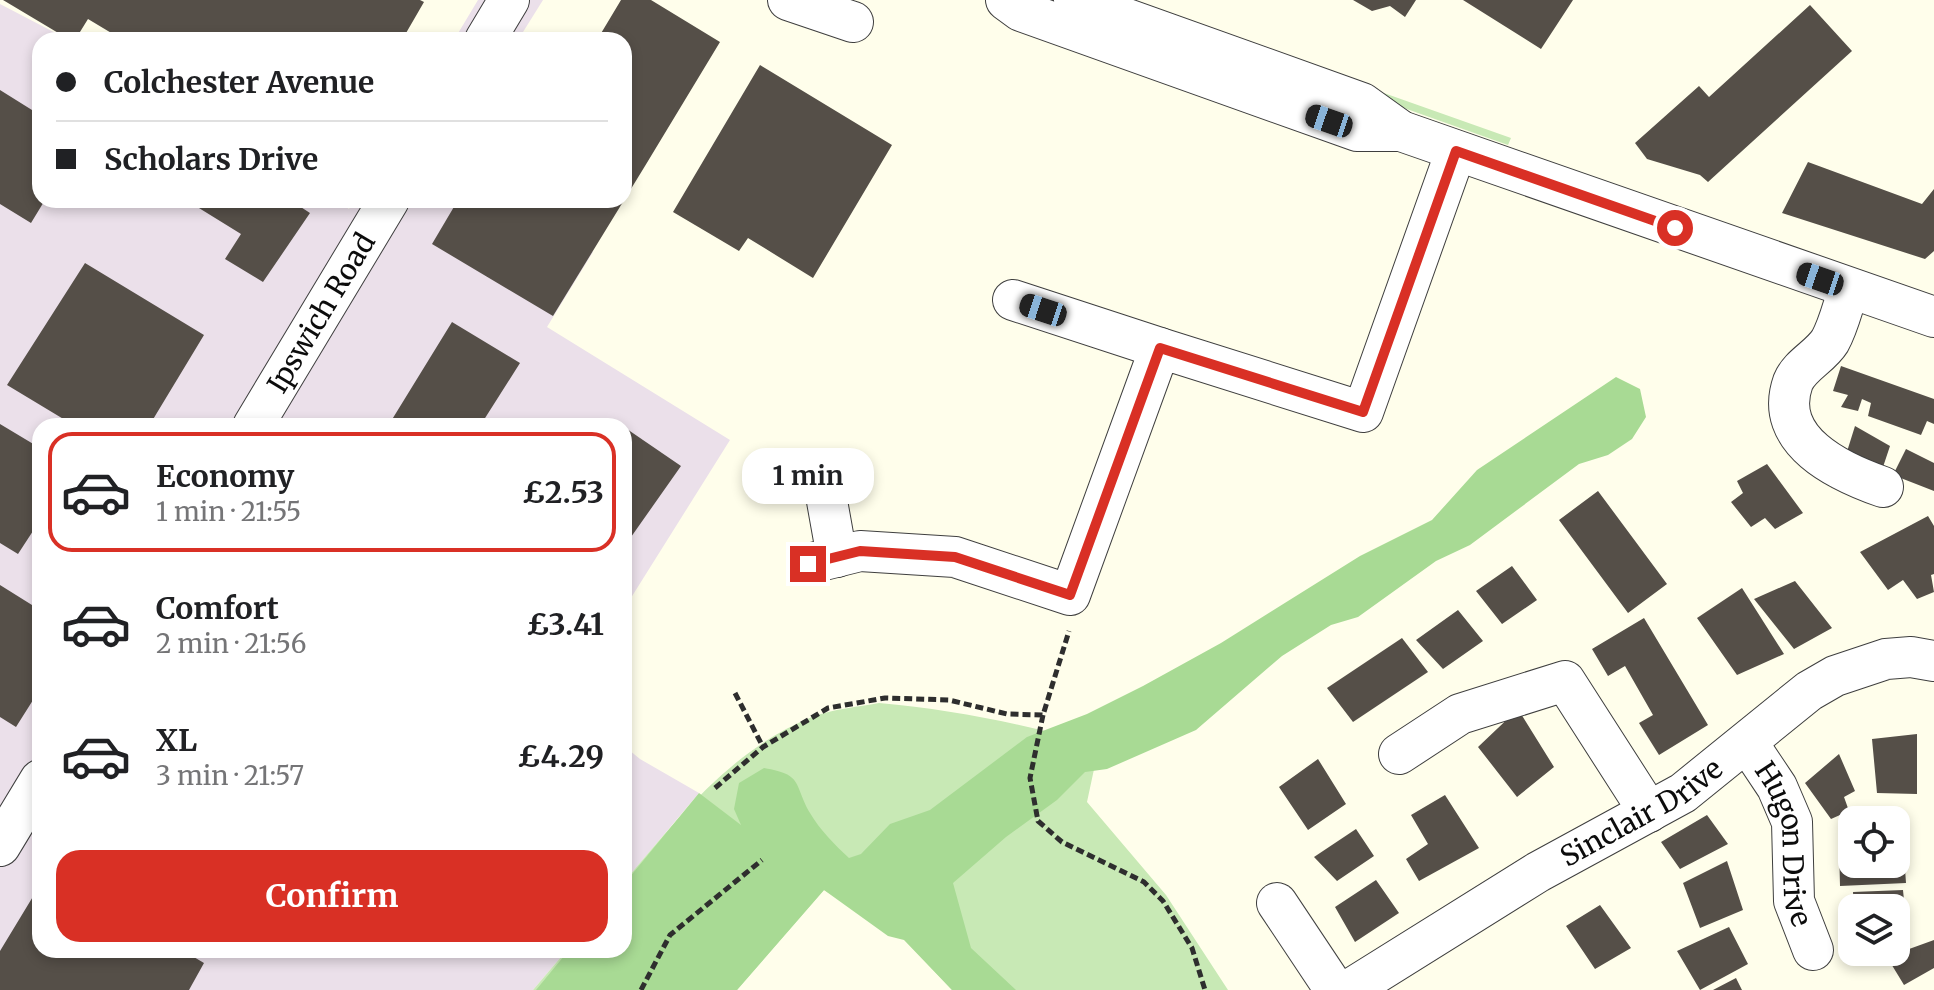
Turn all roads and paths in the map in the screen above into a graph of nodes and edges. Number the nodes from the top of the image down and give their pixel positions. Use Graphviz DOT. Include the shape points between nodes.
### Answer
graph roads {
  1 [pos="509,0"];
  2 [pos="788,0"];
  3 [pos="1006,0"];
  4 [pos="1074,0"];
  5 [pos="853,22"];
  6 [pos="490,32"];
  7 [pos="1401,131"];
  8 [pos="1456,151"];
  9 [pos="384,208"];
  10 [pos="1849,289"];
  11 [pos="1013,300"];
  12 [pos="1934,317"];
  13 [pos="1160,348"];
  14 [pos="258,418"];
  15 [pos="1883,487"];
  16 [pos="827,501"];
  17 [pos="1070,595"];
  18 [pos="1934,661"];
  19 [pos="735,693"];
  20 [pos="1043,715"];
  21 [pos="1747,742"];
  22 [pos="763,747"];
  23 [pos="1399,754"];
  24 [pos="715,788"];
  25 [pos="32,793"];
  26 [pos="1649,812"];
  27 [pos="0,846"];
  28 [pos="762,860"];
  29 [pos="1277,903"];
  30 [pos="1813,950"];
  31 [pos="1207,988"];
  32 [pos="641,990"];
  33 [pos="1335,990"];
  34 [pos="1349,990"];
  1 -- 6 [label="street"];
  2 -- 5 [label="street"];
  3 -- 7 [label="street" via="1021,11 1357,131"];
  4 -- 7 [label="street" via="1362,103"];
  7 -- 8 [label="street"];
  8 -- 10 [label="street"];
  8 -- 13 [label="street" via="1363,412"];
  9 -- 14 [label="street, Ipswich Road"];
  10 -- 12 [label="street"];
  10 -- 15 [label="street" via="1830,340 1794,379 1792,415 1823,461"];
  11 -- 13 [label="street"];
  13 -- 17 [label="street"];
  16 -- 17 [label="street" via="822,560 860,551 955,557"];
  17 -- 20 [label="path" via="1072,622"];
  18 -- 21 [label="street, Sinclair Drive" via="1886,659 1835,676"];
  19 -- 22 [label="path"];
  20 -- 22 [label="path" via="1007,714 949,700 885,698 828,708"];
  20 -- 31 [label="path" via="1030,778 1038,821 1062,842 1144,882 1163,901 1192,948"];
  21 -- 26 [label="street, Sinclair Drive" via="1683,793"];
  21 -- 30 [label="street, Hugon Drive" via="1777,787 1792,822 1794,901"];
  22 -- 24 [label="path"];
  23 -- 26 [label="street" via="1460,714 1565,681"];
  25 -- 27 [label="street"];
  26 -- 34 [label="street, Sinclair Drive" via="1538,872"];
  28 -- 32 [label="path" via="670,935"];
  29 -- 33 [label="street"];
}
